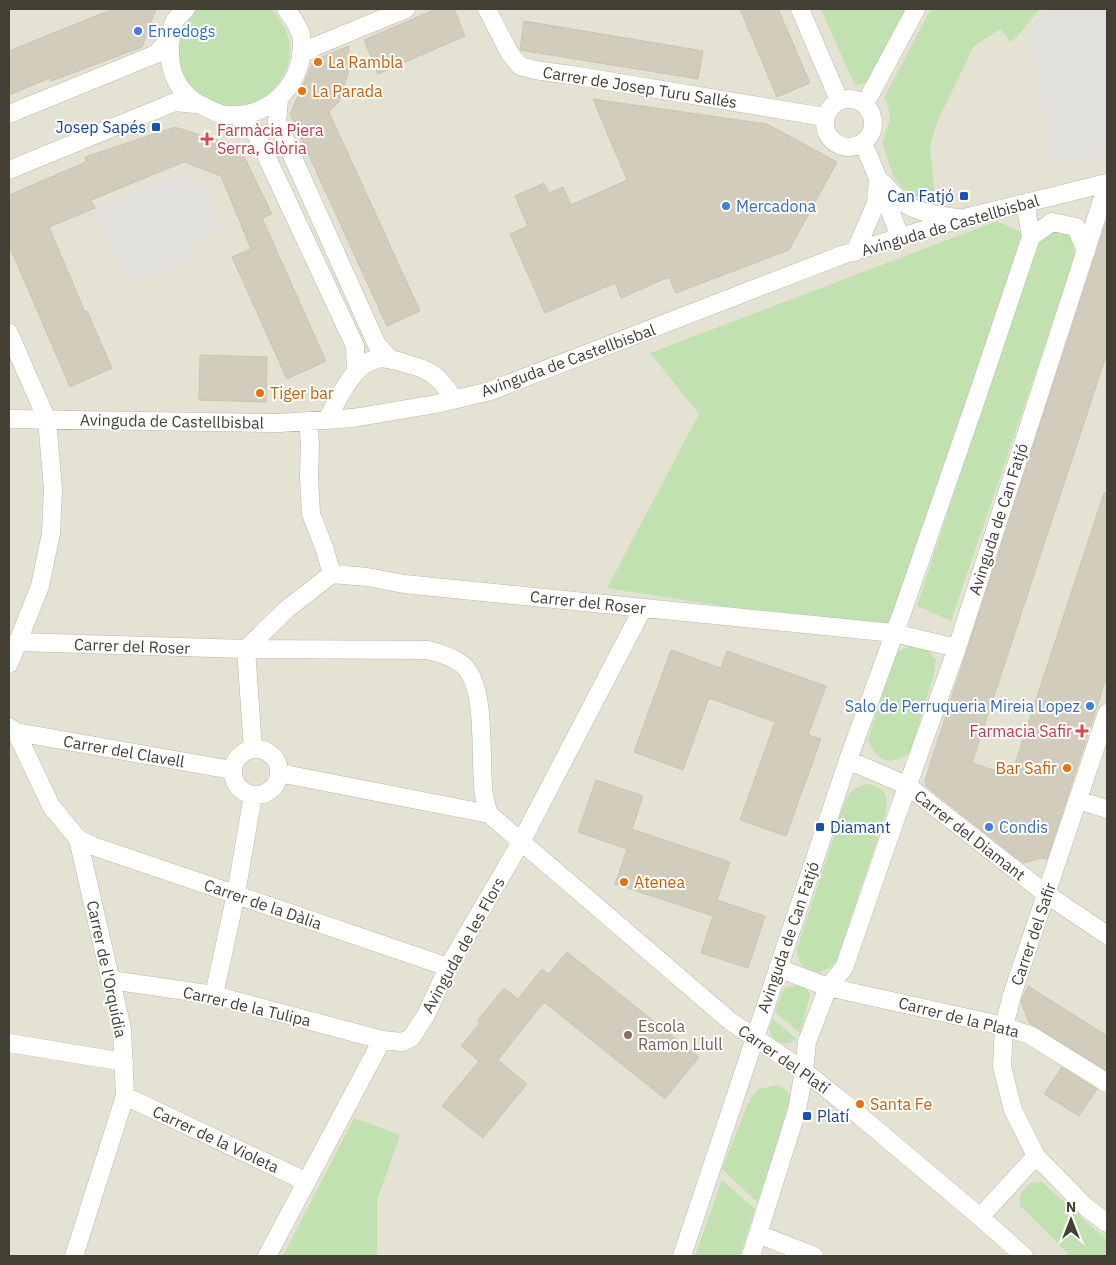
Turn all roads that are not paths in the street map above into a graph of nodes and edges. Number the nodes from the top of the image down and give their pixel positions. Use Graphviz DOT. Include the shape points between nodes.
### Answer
graph roads {
  1 [pos="186,9"];
  2 [pos="286,9"];
  3 [pos="406,9"];
  4 [pos="487,9"];
  5 [pos="800,9"];
  6 [pos="916,9"];
  7 [pos="171,38"];
  8 [pos="301,55"];
  9 [pos="279,99"];
  10 [pos="839,100"];
  11 [pos="196,104"];
  12 [pos="865,104"];
  13 [pos="9,114"];
  14 [pos="236,115"];
  15 [pos="825,117"];
  16 [pos="862,143"];
  17 [pos="9,170"];
  18 [pos="878,178"];
  19 [pos="1107,184"];
  20 [pos="1028,202"];
  21 [pos="960,219"];
  22 [pos="1031,236"];
  23 [pos="900,238"];
  24 [pos="1086,251"];
  25 [pos="855,252"];
  26 [pos="9,333"];
  27 [pos="391,360"];
  28 [pos="356,372"];
  29 [pos="454,399"];
  30 [pos="9,419"];
  31 [pos="47,420"];
  32 [pos="327,420"];
  33 [pos="308,421"];
  34 [pos="332,574"];
  35 [pos="644,608"];
  36 [pos="894,633"];
  37 [pos="18,642"];
  38 [pos="957,648"];
  39 [pos="246,649"];
  40 [pos="9,664"];
  41 [pos="1107,712"];
  42 [pos="13,729"];
  43 [pos="253,749"];
  44 [pos="848,760"];
  45 [pos="232,770"];
  46 [pos="279,773"];
  47 [pos="908,786"];
  48 [pos="253,795"];
  49 [pos="1078,800"];
  50 [pos="1107,809"];
  51 [pos="489,814"];
  52 [pos="78,839"];
  53 [pos="521,842"];
  54 [pos="236,894"];
  55 [pos="1046,894"];
  56 [pos="1107,935"];
  57 [pos="448,967"];
  58 [pos="778,968"];
  59 [pos="111,980"];
  60 [pos="828,987"];
  61 [pos="214,995"];
  62 [pos="1004,1027"];
  63 [pos="754,1038"];
  64 [pos="382,1040"];
  65 [pos="9,1043"];
  66 [pos="124,1062"];
  67 [pos="804,1071"];
  68 [pos="1107,1083"];
  69 [pos="125,1096"];
  70 [pos="1036,1156"];
  71 [pos="307,1182"];
  72 [pos="980,1217"];
  73 [pos="1107,1223"];
  74 [pos="758,1234"];
  75 [pos="74,1256"];
  76 [pos="267,1256"];
  77 [pos="682,1256"];
  78 [pos="751,1256"];
  79 [pos="814,1256"];
  80 [pos="1024,1256"];
  1 -- 7 [label="street" via="175,20"];
  2 -- 8 [label="street" via="300,34"];
  3 -- 8 [label="street"];
  4 -- 15 [label="street, Carrer de Josep Turu Sallés" via="510,54 520,66"];
  5 -- 10 [label="street"];
  6 -- 12 [label="street"];
  7 -- 11 [label="street" via="168,51 172,73 180,88"];
  7 -- 13 [label="street" via="156,54"];
  8 -- 9 [label="street" via="298,70"];
  9 -- 14 [label="street" via="260,111"];
  9 -- 27 [label="street" via="277,122 377,345"];
  10 -- 12 [label="street" via="852,99"];
  10 -- 15 [label="street"];
  11 -- 14 [label="street" via="225,115"];
  11 -- 17 [label="street" via="175,102"];
  12 -- 16 [label="street" via="873,124 872,132"];
  14 -- 28 [label="street" via="261,143 355,346"];
  15 -- 16 [label="street" via="826,131 835,143 848,147"];
  16 -- 18 [label="street"];
  18 -- 21 [label="street" via="897,199 910,207"];
  18 -- 23 [label="street"];
  18 -- 25 [label="street" via="876,203"];
  19 -- 20 [label="street, Avinguda de Castellbisbal"];
  19 -- 24 [label="street, Avinguda de Can Fatjó"];
  20 -- 21 [label="street, Avinguda de Castellbisbal"];
  20 -- 22 [label="street, Avinguda de Can Fatjó"];
  21 -- 23 [label="street, Avinguda de Castellbisbal"];
  22 -- 24 [label="street" via="1052,222 1076,227"];
  22 -- 36 [label="street, Avinguda de Can Fatjó"];
  23 -- 25 [label="street, Avinguda de Castellbisbal"];
  24 -- 38 [label="street, Avinguda de Can Fatjó"];
  25 -- 29 [label="street, Avinguda de Castellbisbal" via="490,391"];
  26 -- 31 [label="street"];
  27 -- 28 [label="street" via="376,359"];
  27 -- 29 [label="street" via="421,367 441,380"];
  28 -- 32 [label="street"];
  29 -- 32 [label="street, Avinguda de Castellbisbal"];
  30 -- 31 [label="street, Avinguda de Castellbisbal"];
  31 -- 33 [label="street, Avinguda de Castellbisbal"];
  31 -- 37 [label="street" via="53,489 51,533 40,586"];
  32 -- 33 [label="street, Avinguda de Castellbisbal"];
  33 -- 34 [label="street" via="311,514"];
  34 -- 35 [label="street, Carrer del Roser"];
  34 -- 39 [label="street" via="287,609"];
  35 -- 36 [label="street, Carrer del Roser"];
  35 -- 53 [label="street, Avinguda de les Flors"];
  36 -- 38 [label="street, Carrer del Roser"];
  36 -- 44 [label="street, Avinguda de Can Fatjó"];
  37 -- 39 [label="street, Carrer del Roser"];
  37 -- 40 [label="street"];
  38 -- 47 [label="street, Avinguda de Can Fatjó"];
  39 -- 43 [label="street"];
  39 -- 51 [label="street, Carrer del Roser" via="428,650 446,655 464,666 474,683 479,707 484,795"];
  41 -- 49 [label="street, Carrer del Safir"];
  42 -- 45 [label="street, Carrer del Clavell"];
  42 -- 52 [label="street, Carrer de l'Orquídia" via="51,806"];
  43 -- 45 [label="street" via="238,756"];
  43 -- 46 [label="street" via="271,755"];
  44 -- 47 [label="street"];
  44 -- 58 [label="street, Avinguda de Can Fatjó"];
  45 -- 48 [label="street" via="240,789"];
  46 -- 48 [label="street" via="268,792"];
  46 -- 51 [label="street"];
  47 -- 55 [label="street, Carrer del Diamant"];
  47 -- 60 [label="street, Avinguda de Can Fatjó" via="844,968"];
  48 -- 54 [label="street"];
  49 -- 50 [label="street"];
  49 -- 55 [label="street, Carrer del Safir"];
  51 -- 53 [label="street, Carrer del Platí"];
  52 -- 54 [label="street, Carrer de la Dàlia"];
  52 -- 59 [label="street, Carrer de l'Orquídia"];
  53 -- 57 [label="street, Avinguda de les Flors"];
  53 -- 63 [label="street, Carrer del Platí"];
  54 -- 57 [label="street, Carrer de la Dàlia"];
  54 -- 61 [label="street"];
  55 -- 56 [label="street, Carrer del Diamant"];
  55 -- 62 [label="street, Carrer del Safir"];
  57 -- 64 [label="street, Avinguda de les Flors" via="426,1015 411,1038 402,1042"];
  58 -- 60 [label="street, Carrer de la Plata"];
  58 -- 63 [label="street, Avinguda de Can Fatjó"];
  59 -- 61 [label="street, Carrer de la Tulipa"];
  59 -- 66 [label="street, Carrer de l'Orquídia" via="122,1029"];
  60 -- 62 [label="street, Carrer de la Plata"];
  60 -- 67 [label="street, Avinguda de Can Fatjó" via="807,1042"];
  61 -- 64 [label="street, Carrer de la Tulipa"];
  62 -- 68 [label="street, Carrer de la Plata" via="1030,1035"];
  62 -- 70 [label="street, Carrer del Safir" via="1002,1068 1013,1110"];
  63 -- 67 [label="street, Carrer del Platí"];
  63 -- 77 [label="street, Avinguda de Can Fatjó"];
  64 -- 71 [label="street"];
  65 -- 66 [label="street"];
  66 -- 69 [label="street, Carrer de l'Orquídia"];
  67 -- 72 [label="street, Carrer del Platí"];
  67 -- 74 [label="street, Avinguda de Can Fatjó" via="797,1110"];
  69 -- 71 [label="street, Carrer de la Violeta"];
  69 -- 75 [label="street, Carrer de l'Orquídia"];
  70 -- 72 [label="street"];
  70 -- 73 [label="street, Carrer del Safir" via="1087,1208"];
  71 -- 76 [label="street"];
  72 -- 80 [label="street, Carrer del Platí"];
  74 -- 78 [label="street, Avinguda de Can Fatjó"];
  74 -- 79 [label="street"];
}
